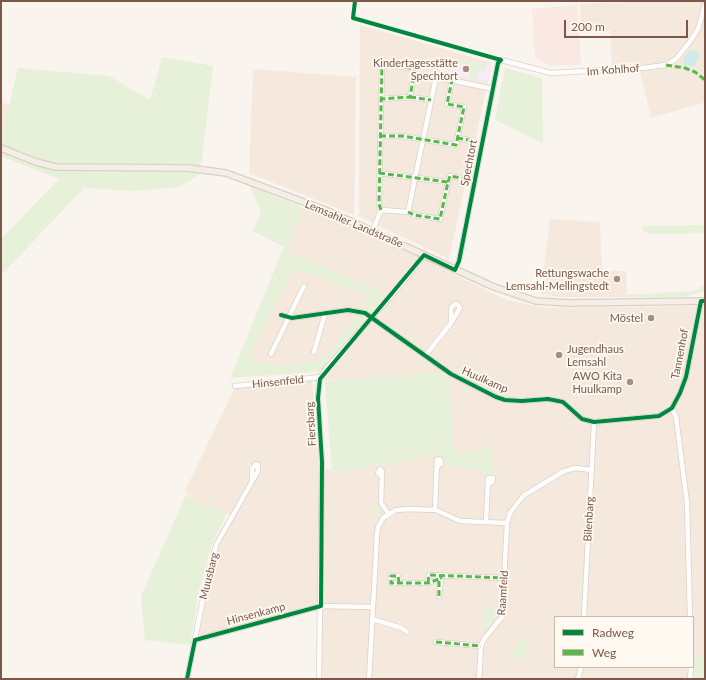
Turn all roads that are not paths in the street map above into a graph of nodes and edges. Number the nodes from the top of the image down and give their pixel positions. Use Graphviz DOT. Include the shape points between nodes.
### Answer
graph roads {
  1 [pos="705,5"];
  2 [pos="703,17"];
  3 [pos="501,60"];
  4 [pos="452,80"];
  5 [pos="493,89"];
  6 [pos="410,97"];
  7 [pos="381,99"];
  8 [pos="431,100"];
  9 [pos="380,136"];
  10 [pos="457,138"];
  11 [pos="423,139"];
  12 [pos="475,141"];
  13 [pos="1,148"];
  14 [pos="379,173"];
  15 [pos="416,176"];
  16 [pos="467,179"];
  17 [pos="448,182"];
  18 [pos="381,210"];
  19 [pos="408,212"];
  20 [pos="373,230"];
  21 [pos="424,255"];
  22 [pos="455,270"];
  23 [pos="304,286"];
  24 [pos="703,301"];
  25 [pos="325,314"];
  26 [pos="282,315"];
  27 [pos="373,317"];
  28 [pos="288,318"];
  29 [pos="451,323"];
  30 [pos="314,352"];
  31 [pos="271,354"];
  32 [pos="425,356"];
  33 [pos="321,378"];
  34 [pos="235,386"];
  35 [pos="672,408"];
  36 [pos="594,422"];
  37 [pos="437,467"];
  38 [pos="592,470"];
  39 [pos="382,477"];
  40 [pos="252,480"];
  41 [pos="488,485"];
  42 [pos="435,510"];
  43 [pos="388,513"];
  44 [pos="486,522"];
  45 [pos="507,523"];
  46 [pos="442,578"];
  47 [pos="504,578"];
  48 [pos="399,583"];
  49 [pos="428,583"];
  50 [pos="439,596"];
  51 [pos="321,606"];
  52 [pos="372,607"];
  53 [pos="584,616"];
  54 [pos="690,616"];
  55 [pos="372,619"];
  56 [pos="407,632"];
  57 [pos="195,640"];
  58 [pos="436,642"];
  59 [pos="481,646"];
  60 [pos="581,668"];
  61 [pos="691,668"];
  62 [pos="187,679"];
  63 [pos="319,679"];
  64 [pos="369,679"];
  65 [pos="480,679"];
  66 [pos="578,679"];
  67 [pos="690,679"];
  1 -- 2 [label="street, Im Kohlhof"];
  2 -- 3 [label="street, Im Kohlhof" via="689,43 676,59 666,65 550,73"];
  3 -- 5 [label="street, Spechtort" via="498,63"];
  4 -- 5 [label="street"];
  4 -- 8 [label="street" via="436,77"];
  4 -- 10 [label="street" via="447,104 464,107"];
  5 -- 22 [label="street, Spechtort" via="459,261"];
  6 -- 7 [label="street"];
  6 -- 7 [label="street" via="415,69 382,63"];
  6 -- 8 [label="street"];
  7 -- 9 [label="street"];
  8 -- 11 [label="street"];
  9 -- 11 [label="street"];
  9 -- 14 [label="street"];
  10 -- 11 [label="street" via="456,145"];
  10 -- 12 [label="street"];
  11 -- 15 [label="street"];
  13 -- 20 [label="main road, Lemsahler Landstraße" via="36,162 56,166 188,168 216,171"];
  14 -- 15 [label="street"];
  14 -- 18 [label="street" via="378,204"];
  15 -- 17 [label="street"];
  15 -- 19 [label="street"];
  16 -- 17 [label="street" via="450,176"];
  17 -- 19 [label="street" via="440,219"];
  18 -- 19 [label="street"];
  18 -- 20 [label="street"];
  20 -- 21 [label="main road, Lemsahler Landstraße"];
  21 -- 22 [label="main road, Lemsahler Landstraße"];
  21 -- 27 [label="street"];
  22 -- 24 [label="main road, Lemsahler Landstraße" via="511,294 546,302 569,304"];
  23 -- 28 [label="street"];
  24 -- 35 [label="street, Tannenhof" via="686,377"];
  25 -- 27 [label="street, Huulkamp" via="348,310"];
  25 -- 28 [label="street, Huulkamp"];
  25 -- 30 [label="street"];
  26 -- 28 [label="street"];
  27 -- 32 [label="street, Huulkamp"];
  27 -- 33 [label="street"];
  28 -- 31 [label="street"];
  29 -- 32 [label="street"];
  32 -- 36 [label="street, Huulkamp" via="451,374 496,397 505,400 548,399 563,402 582,419"];
  33 -- 34 [label="street, Hinsenfeld"];
  33 -- 51 [label="street, Fiersbarg" via="318,398 322,462"];
  35 -- 36 [label="street, Huulkamp" via="659,416"];
  35 -- 54 [label="street" via="676,417 687,503"];
  36 -- 38 [label="street, Bilenbarg"];
  37 -- 42 [label="street"];
  38 -- 45 [label="street, Raamfeld" via="567,470 524,496 512,509"];
  38 -- 53 [label="street, Bilenbarg"];
  39 -- 43 [label="street" via="381,503"];
  40 -- 57 [label="street, Muusbarg" via="216,545"];
  41 -- 44 [label="street"];
  42 -- 43 [label="street" via="401,509"];
  42 -- 44 [label="street" via="457,521"];
  43 -- 52 [label="street" via="377,529"];
  44 -- 45 [label="street"];
  45 -- 47 [label="street, Raamfeld"];
  46 -- 47 [label="street"];
  46 -- 49 [label="street"];
  46 -- 49 [label="street" via="429,575"];
  46 -- 50 [label="street"];
  47 -- 59 [label="street, Raamfeld" via="501,620"];
  48 -- 49 [label="street"];
  51 -- 52 [label="street, Hinsenkamp"];
  51 -- 57 [label="street, Hinsenkamp"];
  51 -- 63 [label="street, Fiersbarg"];
  52 -- 55 [label="street"];
  55 -- 56 [label="street" via="402,628"];
  55 -- 64 [label="street"];
  57 -- 62 [label="street, Muusbarg"];
  58 -- 59 [label="street"];
  59 -- 65 [label="street"];
  60 -- 66 [label="street"];
  61 -- 67 [label="street"];
}
